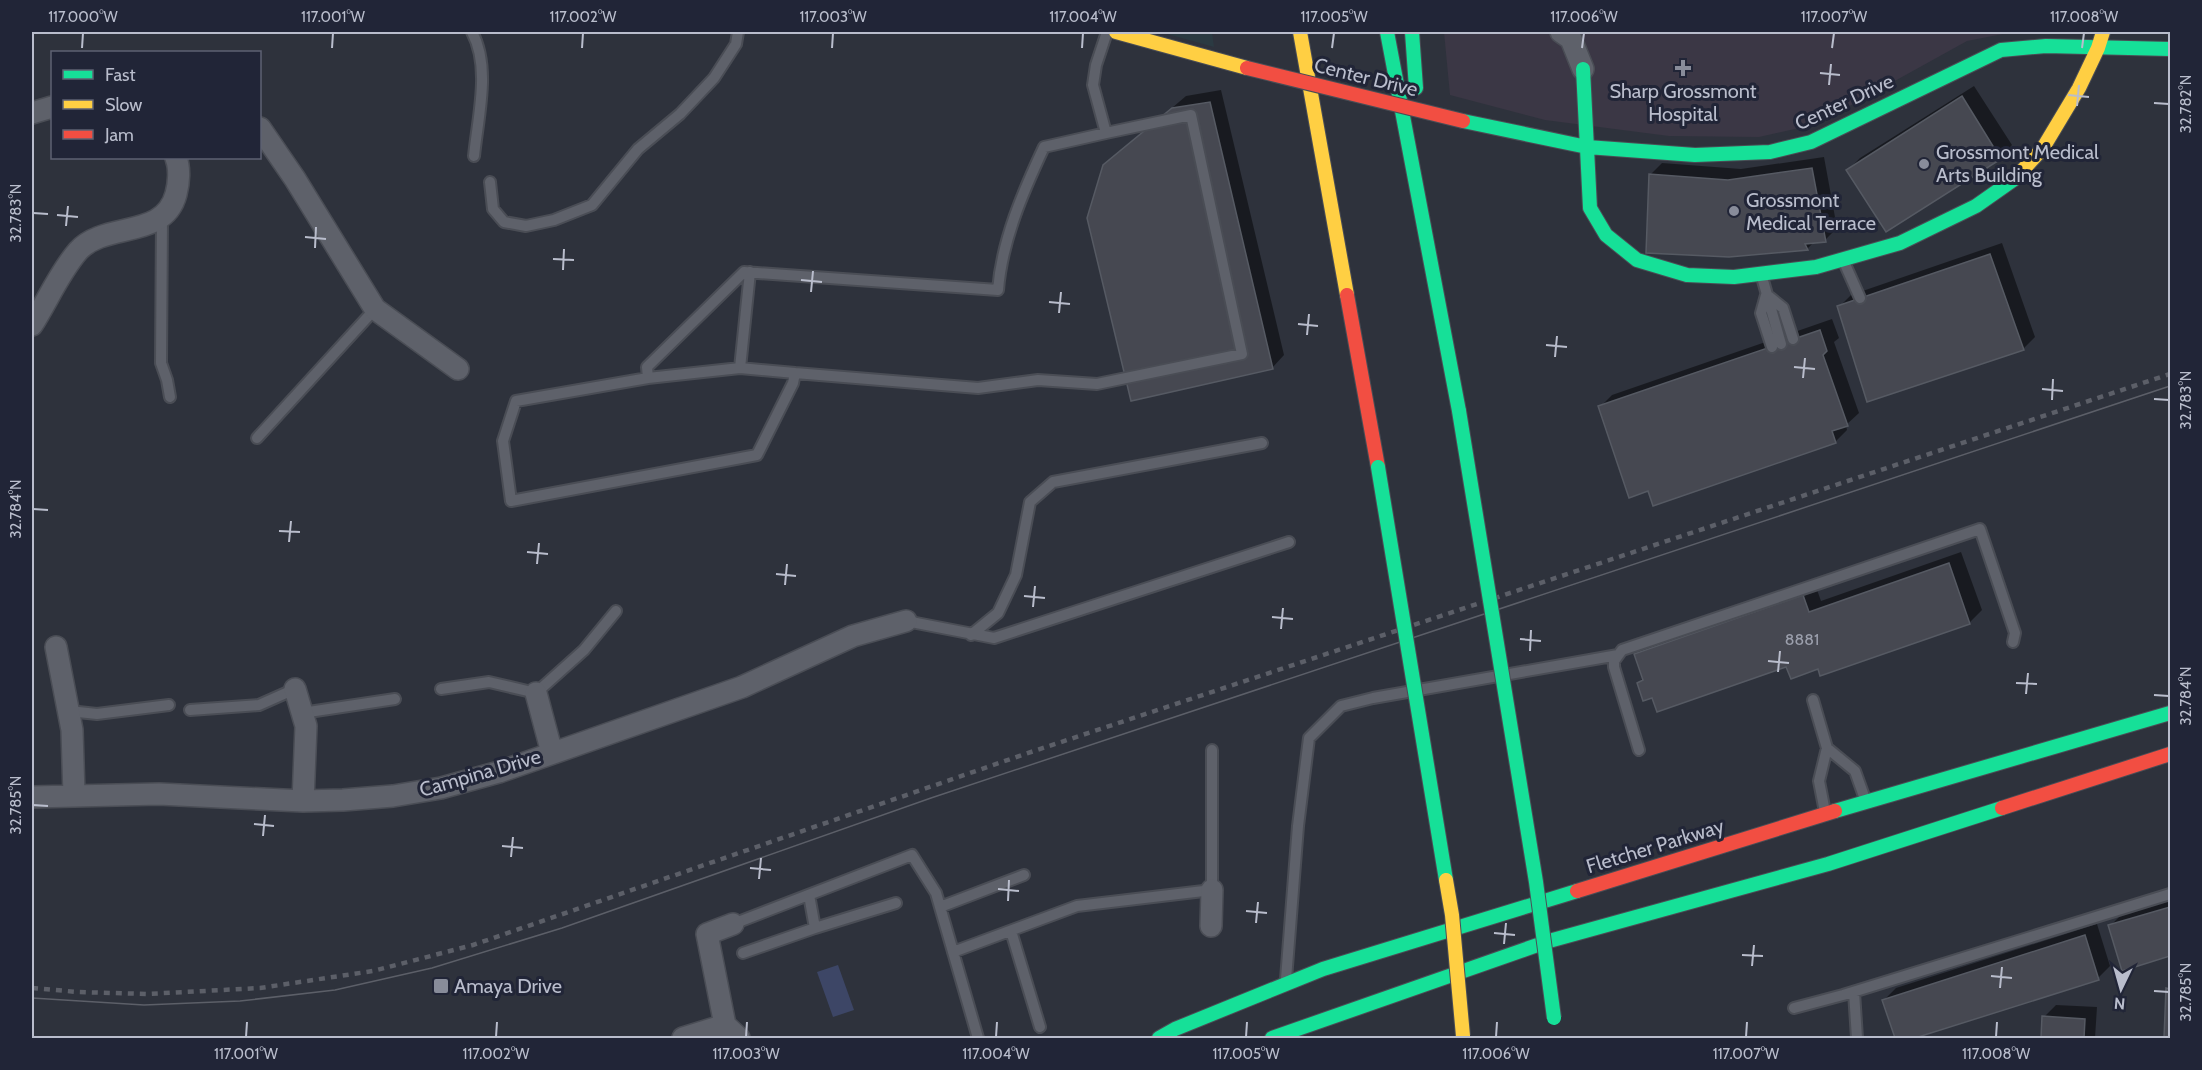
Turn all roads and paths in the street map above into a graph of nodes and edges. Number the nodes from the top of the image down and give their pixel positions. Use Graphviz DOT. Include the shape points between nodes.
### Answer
graph roads {
  1 [pos="472,32"];
  2 [pos="738,32"];
  3 [pos="1107,32"];
  4 [pos="1116,32"];
  5 [pos="1300,32"];
  6 [pos="1387,32"];
  7 [pos="1412,32"];
  8 [pos="1561,32"];
  9 [pos="2103,32"];
  10 [pos="2098,48"];
  11 [pos="2170,49"];
  12 [pos="1583,69"];
  13 [pos="51,107"];
  14 [pos="32,113"];
  15 [pos="261,129"];
  16 [pos="1106,134"];
  17 [pos="1587,147"];
  18 [pos="474,156"];
  19 [pos="176,159"];
  20 [pos="490,182"];
  21 [pos="162,218"];
  22 [pos="1425,231"];
  23 [pos="1843,260"];
  24 [pos="750,273"];
  25 [pos="1762,274"];
  26 [pos="1766,295"];
  27 [pos="1860,298"];
  28 [pos="375,309"];
  29 [pos="32,325"];
  30 [pos="1793,339"];
  31 [pos="1777,345"];
  32 [pos="740,368"];
  33 [pos="458,369"];
  34 [pos="795,373"];
  35 [pos="648,378"];
  36 [pos="170,397"];
  37 [pos="257,438"];
  38 [pos="1262,443"];
  39 [pos="1289,542"];
  40 [pos="616,611"];
  41 [pos="906,621"];
  42 [pos="970,635"];
  43 [pos="2013,642"];
  44 [pos="56,647"];
  45 [pos="1618,655"];
  46 [pos="295,689"];
  47 [pos="441,689"];
  48 [pos="536,693"];
  49 [pos="395,699"];
  50 [pos="1813,700"];
  51 [pos="169,705"];
  52 [pos="190,710"];
  53 [pos="69,711"];
  54 [pos="302,713"];
  55 [pos="2170,713"];
  56 [pos="1827,748"];
  57 [pos="1212,750"];
  58 [pos="1639,750"];
  59 [pos="552,753"];
  60 [pos="2170,754"];
  61 [pos="74,795"];
  62 [pos="32,797"];
  63 [pos="303,801"];
  64 [pos="1866,802"];
  65 [pos="1826,814"];
  66 [pos="1024,875"];
  67 [pos="1212,890"];
  68 [pos="2170,894"];
  69 [pos="809,895"];
  70 [pos="896,903"];
  71 [pos="940,907"];
  72 [pos="733,924"];
  73 [pos="1211,926"];
  74 [pos="815,928"];
  75 [pos="1011,931"];
  76 [pos="953,952"];
  77 [pos="743,953"];
  78 [pos="1285,985"];
  79 [pos="1854,992"];
  80 [pos="1794,1008"];
  81 [pos="1555,1023"];
  82 [pos="1040,1027"];
  83 [pos="732,1032"];
  84 [pos="1463,1037"];
  85 [pos="683,1038"];
  86 [pos="978,1038"];
  87 [pos="1159,1038"];
  88 [pos="1272,1038"];
  89 [pos="1857,1038"];
  1 -- 18 [label="lane" via="483,65"];
  2 -- 20 [label="lane" via="736,44 714,78 680,114 638,149 592,204 554,220 526,226 504,222 493,209"];
  3 -- 16 [label="lane" via="1093,85"];
  4 -- 17 [label="main road, Center Drive, bridge" via="1227,64"];
  5 -- 84 [label="main road, bridge" via="1378,467 1452,915"];
  6 -- 22 [label="main road"];
  7 -- 22 [label="main road"];
  8 -- 12 [label="street" via="1571,39"];
  9 -- 10 [label="main road"];
  10 -- 11 [label="main road, Center Drive"];
  10 -- 17 [label="main road, Center Drive" via="2046,46 2001,50 1811,142 1770,152 1695,155"];
  10 -- 23 [label="main road" via="2043,148 2013,180 1976,206 1900,243"];
  12 -- 17 [label="main road"];
  13 -- 14 [label="street"];
  15 -- 28 [label="street"];
  16 -- 24 [label="lane" via="1044,147 1020,200 999,272 998,290"];
  16 -- 34 [label="lane" via="1191,115 1242,354 1097,384 1038,380 978,388"];
  17 -- 25 [label="main road" via="1590,208 1606,235 1637,260 1687,274"];
  19 -- 21 [label="street" via="178,185 173,205"];
  21 -- 29 [label="street" via="104,236 79,250"];
  21 -- 36 [label="lane" via="161,363"];
  22 -- 81 [label="main road, bridge" via="1459,411 1536,882"];
  23 -- 25 [label="main road"];
  23 -- 27 [label="lane"];
  24 -- 32 [label="lane"];
  24 -- 35 [label="lane" via="744,272 647,367"];
  25 -- 26 [label="lane"];
  26 -- 30 [label="lane" via="1783,308"];
  26 -- 31 [label="lane" via="1761,313"];
  28 -- 33 [label="street"];
  28 -- 37 [label="lane"];
  32 -- 34 [label="lane"];
  32 -- 35 [label="lane"];
  34 -- 35 [label="lane" via="757,455 511,501 503,441 516,401"];
  38 -- 42 [label="lane" via="1053,482 1030,502 1016,575 998,613"];
  39 -- 42 [label="lane" via="994,638"];
  40 -- 48 [label="lane" via="584,650"];
  41 -- 42 [label="lane"];
  41 -- 59 [label="street, Campina Drive" via="853,636 742,687"];
  43 -- 45 [label="lane" via="2015,633 1980,529 1622,650"];
  44 -- 53 [label="street"];
  45 -- 58 [label="lane" via="1614,667"];
  45 -- 78 [label="lane" via="1341,706 1309,738"];
  46 -- 52 [label="lane" via="259,705"];
  46 -- 54 [label="street"];
  47 -- 48 [label="lane" via="489,682"];
  48 -- 59 [label="street"];
  49 -- 54 [label="lane"];
  50 -- 56 [label="lane"];
  51 -- 53 [label="lane" via="96,714"];
  53 -- 61 [label="street"];
  54 -- 63 [label="street" via="306,726"];
  55 -- 64 [label="main road, Fletcher Parkway"];
  56 -- 64 [label="lane" via="1855,771"];
  56 -- 65 [label="lane" via="1819,781"];
  57 -- 67 [label="lane"];
  59 -- 63 [label="street, Campina Drive" via="441,788 373,798"];
  60 -- 88 [label="main road" via="1828,864 1549,941"];
  61 -- 62 [label="street, Campina Drive"];
  61 -- 63 [label="street, Campina Drive" via="159,794"];
  64 -- 65 [label="main road, Fletcher Parkway"];
  65 -- 78 [label="main road, Fletcher Parkway" via="1323,969"];
  66 -- 71 [label="lane"];
  67 -- 73 [label="street"];
  67 -- 75 [label="lane" via="1077,906"];
  68 -- 79 [label="lane"];
  69 -- 71 [label="lane" via="912,855 936,893"];
  69 -- 72 [label="lane"];
  69 -- 74 [label="lane"];
  70 -- 74 [label="lane"];
  71 -- 76 [label="lane"];
  72 -- 83 [label="street" via="707,934"];
  74 -- 77 [label="lane"];
  75 -- 76 [label="lane"];
  75 -- 82 [label="lane"];
  76 -- 86 [label="lane"];
  78 -- 87 [label="main road, Fletcher Parkway"];
  79 -- 80 [label="lane"];
  79 -- 89 [label="lane"];
  83 -- 85 [label="street"];
}
